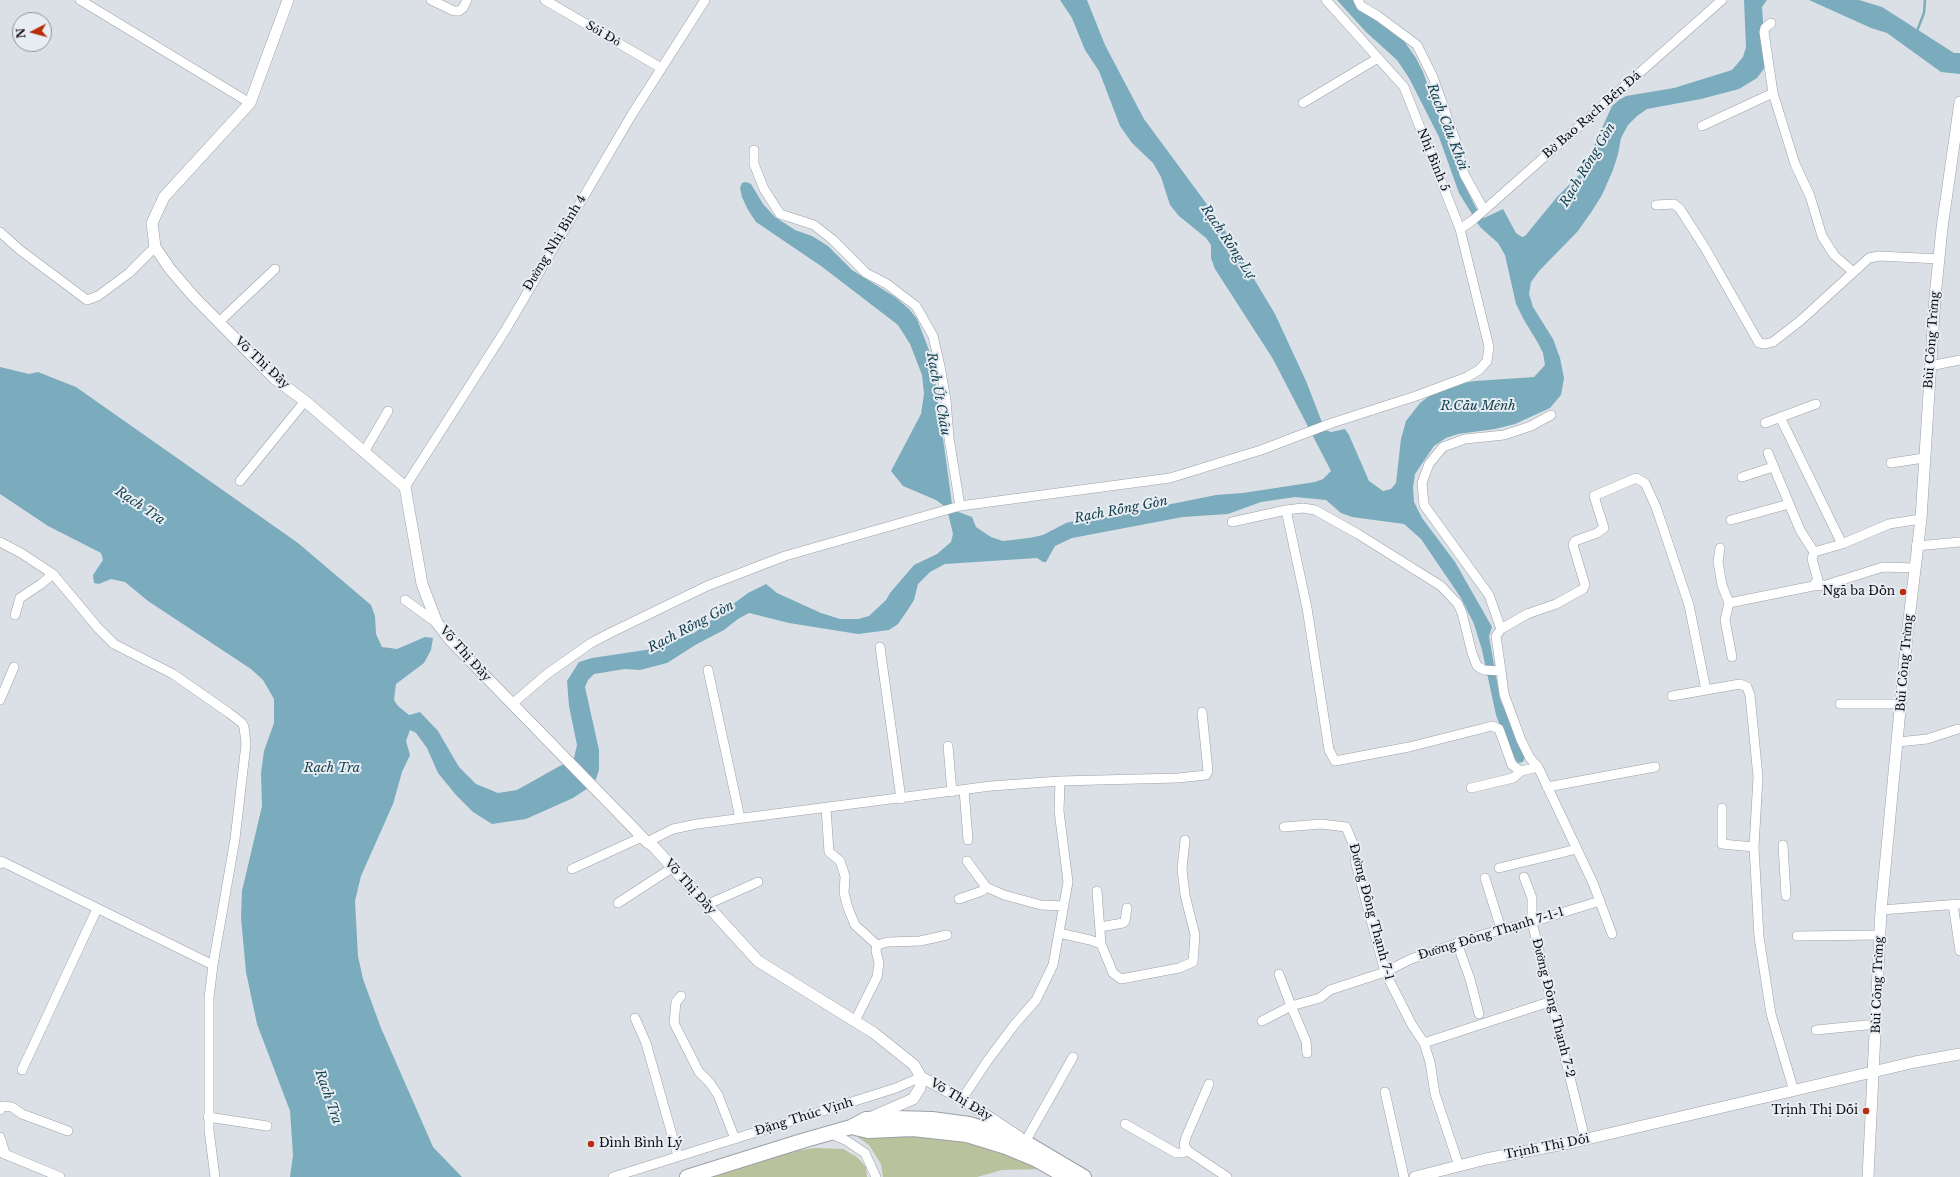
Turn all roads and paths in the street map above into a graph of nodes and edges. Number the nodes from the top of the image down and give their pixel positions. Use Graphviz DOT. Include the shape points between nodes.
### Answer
graph roads {
  1 [pos="80,0"];
  2 [pos="288,0"];
  3 [pos="431,0"];
  4 [pos="467,0"];
  5 [pos="545,0"];
  6 [pos="705,0"];
  7 [pos="1326,0"];
  8 [pos="1358,0"];
  9 [pos="1722,0"];
  10 [pos="1771,23"];
  11 [pos="1378,58"];
  12 [pos="661,68"];
  13 [pos="1773,93"];
  14 [pos="1960,102"];
  15 [pos="250,103"];
  16 [pos="1303,103"];
  17 [pos="1702,126"];
  18 [pos="754,150"];
  19 [pos="1656,205"];
  20 [pos="1482,211"];
  21 [pos="1460,229"];
  22 [pos="0,232"];
  23 [pos="155,247"];
  24 [pos="1939,259"];
  25 [pos="275,269"];
  26 [pos="1852,272"];
  27 [pos="219,322"];
  28 [pos="1960,360"];
  29 [pos="1930,366"];
  30 [pos="305,401"];
  31 [pos="1816,404"];
  32 [pos="388,411"];
  33 [pos="1551,415"];
  34 [pos="1780,417"];
  35 [pos="1765,423"];
  36 [pos="364,452"];
  37 [pos="1768,453"];
  38 [pos="1924,458"];
  39 [pos="1891,463"];
  40 [pos="1773,467"];
  41 [pos="1742,477"];
  42 [pos="240,481"];
  43 [pos="405,487"];
  44 [pos="1789,504"];
  45 [pos="958,507"];
  46 [pos="1286,510"];
  47 [pos="1921,519"];
  48 [pos="1731,520"];
  49 [pos="1232,522"];
  50 [pos="0,542"];
  51 [pos="1960,542"];
  52 [pos="1842,544"];
  53 [pos="1916,546"];
  54 [pos="1720,548"];
  55 [pos="1814,552"];
  56 [pos="1914,568"];
  57 [pos="53,574"];
  58 [pos="1813,586"];
  59 [pos="404,600"];
  60 [pos="1729,603"];
  61 [pos="15,615"];
  62 [pos="437,623"];
  63 [pos="1501,629"];
  64 [pos="880,647"];
  65 [pos="1732,657"];
  66 [pos="14,666"];
  67 [pos="708,670"];
  68 [pos="1498,670"];
  69 [pos="1706,690"];
  70 [pos="1672,696"];
  71 [pos="0,700"];
  72 [pos="512,704"];
  73 [pos="1840,704"];
  74 [pos="1901,704"];
  75 [pos="1202,712"];
  76 [pos="1958,729"];
  77 [pos="1898,742"];
  78 [pos="948,746"];
  79 [pos="1538,767"];
  80 [pos="1655,767"];
  81 [pos="1521,771"];
  82 [pos="1060,781"];
  83 [pos="1547,787"];
  84 [pos="1471,788"];
  85 [pos="964,790"];
  86 [pos="952,792"];
  87 [pos="901,799"];
  88 [pos="826,808"];
  89 [pos="1722,808"];
  90 [pos="740,818"];
  91 [pos="1284,827"];
  92 [pos="645,840"];
  93 [pos="968,840"];
  94 [pos="1185,840"];
  95 [pos="1783,845"];
  96 [pos="1754,847"];
  97 [pos="1577,849"];
  98 [pos="0,861"];
  99 [pos="967,861"];
  100 [pos="672,868"];
  101 [pos="1499,868"];
  102 [pos="572,869"];
  103 [pos="1524,877"];
  104 [pos="1485,878"];
  105 [pos="758,882"];
  106 [pos="986,886"];
  107 [pos="1097,891"];
  108 [pos="1786,896"];
  109 [pos="959,899"];
  110 [pos="1600,901"];
  111 [pos="618,903"];
  112 [pos="1957,904"];
  113 [pos="706,905"];
  114 [pos="1064,906"];
  115 [pos="1127,908"];
  116 [pos="97,909"];
  117 [pos="1881,910"];
  118 [pos="1532,922"];
  119 [pos="1100,927"];
  120 [pos="1501,929"];
  121 [pos="1060,933"];
  122 [pos="1612,934"];
  123 [pos="947,935"];
  124 [pos="1880,935"];
  125 [pos="1797,936"];
  126 [pos="1457,943"];
  127 [pos="1101,944"];
  128 [pos="877,945"];
  129 [pos="1960,952"];
  130 [pos="213,965"];
  131 [pos="1385,972"];
  132 [pos="1279,974"];
  133 [pos="681,996"];
  134 [pos="1552,1001"];
  135 [pos="1290,1006"];
  136 [pos="1479,1014"];
  137 [pos="635,1018"];
  138 [pos="1262,1020"];
  139 [pos="854,1021"];
  140 [pos="1877,1024"];
  141 [pos="1816,1030"];
  142 [pos="1424,1043"];
  143 [pos="1307,1053"];
  144 [pos="1960,1054"];
  145 [pos="1073,1057"];
  146 [pos="22,1070"];
  147 [pos="1875,1072"];
  148 [pos="922,1077"];
  149 [pos="1209,1084"];
  150 [pos="1794,1091"];
  151 [pos="1385,1092"];
  152 [pos="962,1099"];
  153 [pos="0,1110"];
  154 [pos="208,1117"];
  155 [pos="866,1119"];
  156 [pos="1125,1124"];
  157 [pos="266,1126"];
  158 [pos="851,1128"];
  159 [pos="68,1131"];
  160 [pos="829,1133"];
  161 [pos="0,1137"];
  162 [pos="735,1139"];
  163 [pos="1585,1139"];
  164 [pos="1025,1142"];
  165 [pos="1188,1151"];
  166 [pos="2,1152"];
  167 [pos="678,1156"];
  168 [pos="1459,1166"];
  169 [pos="60,1177"];
  170 [pos="215,1177"];
  171 [pos="613,1177"];
  172 [pos="687,1177"];
  173 [pos="876,1177"];
  174 [pos="1067,1177"];
  175 [pos="1084,1177"];
  176 [pos="1227,1177"];
  177 [pos="1404,1177"];
  178 [pos="1415,1177"];
  179 [pos="1868,1177"];
  1 -- 15 [label="street"];
  2 -- 15 [label="street, Võ Thị Đầy"];
  3 -- 4 [label="street" via="454,11 460,11"];
  5 -- 12 [label="street, Sỏi Đỏ"];
  6 -- 12 [label="street, Đường Nhị Bình 4"];
  7 -- 11 [label="street, Nhị Bình 5"];
  8 -- 20 [label="street" via="1361,6 1417,45 1433,77 1457,145 1464,174"];
  9 -- 20 [label="street, Bờ Bao Rạch Bến Đá"];
  10 -- 13 [label="street" via="1764,32"];
  11 -- 16 [label="street"];
  11 -- 21 [label="street, Nhị Bình 5" via="1404,87"];
  12 -- 43 [label="street, Đường Nhị Bình 4" via="506,329"];
  13 -- 17 [label="street"];
  13 -- 26 [label="street" via="1795,164 1810,196 1822,236 1834,255"];
  14 -- 24 [label="street, Bùi Công Trừng"];
  15 -- 23 [label="street, Võ Thị Đầy" via="164,197 152,223"];
  18 -- 45 [label="street" via="754,164 764,189 780,214 814,225 866,273 887,284 916,306 933,336 940,366"];
  19 -- 26 [label="street" via="1674,204 1680,209 1759,343 1773,342 1800,321"];
  20 -- 21 [label="street, Bờ Bao Rạch Bến Đá"];
  21 -- 45 [label="street, Nhị Bình 5" via="1488,347 1487,362 1468,377 1310,433 1170,478"];
  22 -- 23 [label="street" via="87,300 98,296 129,273"];
  23 -- 27 [label="street, Võ Thị Đầy" via="170,269"];
  24 -- 26 [label="street" via="1879,256 1868,258"];
  24 -- 29 [label="street, Bùi Công Trừng"];
  25 -- 27 [label="street"];
  27 -- 30 [label="street, Võ Thị Đầy" via="274,378"];
  28 -- 29 [label="street"];
  29 -- 38 [label="street, Bùi Công Trừng"];
  30 -- 36 [label="street, Võ Thị Đầy"];
  30 -- 42 [label="street"];
  31 -- 34 [label="street"];
  32 -- 36 [label="street"];
  33 -- 63 [label="street" via="1531,426 1504,435 1466,439 1443,447 1429,464 1422,483 1424,505 1489,595"];
  34 -- 35 [label="street"];
  34 -- 52 [label="street"];
  36 -- 43 [label="street, Võ Thị Đầy"];
  37 -- 40 [label="street"];
  38 -- 39 [label="street"];
  38 -- 47 [label="street, Bùi Công Trừng"];
  40 -- 41 [label="street"];
  40 -- 44 [label="street"];
  43 -- 62 [label="street, Võ Thị Đầy" via="422,584"];
  44 -- 48 [label="street"];
  44 -- 55 [label="street" via="1800,530"];
  45 -- 72 [label="street" via="785,556 708,586 591,643 547,674"];
  46 -- 49 [label="street"];
  46 -- 68 [label="street" via="1315,510 1441,586 1458,604 1462,613 1474,662 1484,670"];
  46 -- 81 [label="street" via="1306,608 1329,750 1335,761 1409,747 1492,726 1499,729 1512,764"];
  47 -- 52 [label="street" via="1889,524"];
  47 -- 53 [label="street, Bùi Công Trừng"];
  50 -- 57 [label="street"];
  51 -- 53 [label="street"];
  52 -- 55 [label="street"];
  53 -- 56 [label="street, Bùi Công Trừng"];
  54 -- 60 [label="street" via="1718,562 1722,585"];
  55 -- 58 [label="street" via="1812,559 1818,580"];
  56 -- 58 [label="street" via="1883,567 1826,585"];
  56 -- 74 [label="street, Bùi Công Trừng"];
  57 -- 61 [label="street" via="20,598"];
  57 -- 130 [label="street" via="93,623 114,644 179,678 229,713 244,727 246,744 235,839"];
  58 -- 60 [label="street"];
  59 -- 62 [label="street"];
  60 -- 65 [label="street" via="1725,620"];
  62 -- 72 [label="street, Võ Thị Đầy" via="450,640"];
  63 -- 68 [label="street" via="1496,636"];
  63 -- 69 [label="street" via="1582,589 1584,585 1573,545 1575,541 1598,533 1604,528 1594,496 1636,478 1645,482 1656,507 1689,605"];
  64 -- 87 [label="street"];
  66 -- 71 [label="street"];
  67 -- 90 [label="street"];
  68 -- 79 [label="street" via="1521,740"];
  69 -- 70 [label="street"];
  69 -- 96 [label="street" via="1740,684 1747,687 1750,695 1758,777"];
  72 -- 92 [label="street, Võ Thị Đầy"];
  73 -- 74 [label="street"];
  74 -- 77 [label="street, Bùi Công Trừng"];
  75 -- 82 [label="street" via="1208,771 1206,775"];
  76 -- 77 [label="street" via="1927,739"];
  77 -- 117 [label="street, Bùi Công Trừng"];
  78 -- 86 [label="street"];
  79 -- 81 [label="street"];
  79 -- 83 [label="street"];
  80 -- 83 [label="street"];
  81 -- 84 [label="street" via="1513,778"];
  82 -- 85 [label="street"];
  82 -- 114 [label="street" via="1059,811 1068,882"];
  83 -- 97 [label="street"];
  85 -- 86 [label="street"];
  85 -- 93 [label="street"];
  86 -- 87 [label="street"];
  87 -- 88 [label="street"];
  88 -- 90 [label="street"];
  88 -- 128 [label="street" via="829,852 840,861 845,876 844,893 848,908 855,925"];
  89 -- 96 [label="street" via="1722,844"];
  90 -- 92 [label="street" via="697,824"];
  91 -- 131 [label="street, Đường Đông Thạnh 7-1" via="1321,824 1346,827 1354,846 1356,864"];
  92 -- 100 [label="street, Võ Thị Đầy"];
  92 -- 102 [label="street"];
  94 -- 127 [label="street" via="1182,869 1185,895 1195,935 1193,962 1179,968 1121,979 1113,973"];
  95 -- 108 [label="street"];
  96 -- 150 [label="street" via="1759,937 1771,1014"];
  97 -- 101 [label="street"];
  97 -- 110 [label="street"];
  98 -- 116 [label="street"];
  99 -- 106 [label="street"];
  100 -- 111 [label="street"];
  100 -- 113 [label="street, Võ Thị Đầy"];
  103 -- 118 [label="street, Đường Đông Thạnh 7-2" via="1532,898"];
  104 -- 120 [label="street"];
  105 -- 113 [label="street"];
  106 -- 109 [label="street" via="982,891"];
  106 -- 114 [label="street" via="1004,895 1041,905"];
  107 -- 119 [label="street"];
  110 -- 118 [label="street, Đường Đông Thạnh 7-1-1"];
  110 -- 122 [label="street"];
  112 -- 117 [label="street"];
  112 -- 129 [label="street"];
  113 -- 139 [label="street, Võ Thị Đầy" via="758,961"];
  114 -- 121 [label="street"];
  115 -- 119 [label="street" via="1123,923"];
  116 -- 130 [label="street"];
  116 -- 146 [label="street"];
  117 -- 124 [label="street, Bùi Công Trừng"];
  118 -- 120 [label="street, Đường Đông Thạnh 7-1-1"];
  118 -- 134 [label="street, Đường Đông Thạnh 7-2"];
  119 -- 127 [label="street"];
  120 -- 126 [label="street, Đường Đông Thạnh 7-1-1"];
  121 -- 127 [label="street"];
  121 -- 152 [label="street" via="1053,965 1036,1000 988,1060"];
  123 -- 128 [label="street" via="920,941"];
  124 -- 125 [label="street"];
  124 -- 140 [label="street, Bùi Công Trừng"];
  126 -- 131 [label="street, Đường Đông Thạnh 7-1-1" via="1411,959"];
  126 -- 136 [label="street"];
  128 -- 139 [label="street" via="877,977"];
  130 -- 154 [label="street" via="208,1012"];
  131 -- 135 [label="street, Đường Đông Thạnh 7-1-1" via="1330,990 1320,998"];
  131 -- 142 [label="street, Đường Đông Thạnh 7-1"];
  132 -- 135 [label="street"];
  133 -- 162 [label="street" via="676,1002 674,1023 699,1072 718,1095"];
  134 -- 142 [label="street"];
  134 -- 163 [label="street, Đường Đông Thạnh 7-2"];
  135 -- 138 [label="street, Đường Đông Thạnh 7-1-1"];
  135 -- 143 [label="street" via="1306,1041"];
  137 -- 167 [label="street" via="646,1043"];
  139 -- 148 [label="street, Võ Thị Đầy" via="874,1033 914,1065"];
  140 -- 141 [label="street"];
  140 -- 147 [label="street, Bùi Công Trừng"];
  142 -- 168 [label="street, Đường Đông Thạnh 7-1" via="1435,1094"];
  144 -- 147 [label="street, Trịnh Thị Dối"];
  145 -- 164 [label="street"];
  147 -- 150 [label="street, Trịnh Thị Dối"];
  147 -- 179 [label="street, Bùi Công Trừng"];
  148 -- 152 [label="street, Võ Thị Đầy"];
  148 -- 155 [label="street, Đặng Thúc Vịnh" via="920,1088 913,1100"];
  148 -- 162 [label="street, Đặng Thúc Vịnh" via="896,1088"];
  149 -- 165 [label="street" via="1186,1136 1184,1145"];
  150 -- 163 [label="street, Trịnh Thị Dối"];
  151 -- 177 [label="street"];
  152 -- 164 [label="street, Võ Thị Đầy"];
  153 -- 159 [label="street" via="3,1106 12,1108"];
  154 -- 157 [label="street"];
  154 -- 170 [label="street"];
  155 -- 158 [label="main road"];
  155 -- 164 [label="main road" via="932,1119 969,1124"];
  156 -- 165 [label="street" via="1176,1153"];
  158 -- 160 [label="main road"];
  158 -- 174 [label="main road" via="868,1131 913,1129 966,1135 1035,1159"];
  160 -- 172 [label="main road"];
  160 -- 173 [label="street" via="866,1153"];
  161 -- 166 [label="street"];
  162 -- 167 [label="street, Đặng Thúc Vịnh"];
  163 -- 168 [label="street, Trịnh Thị Dối"];
  164 -- 175 [label="main road"];
  165 -- 176 [label="street"];
  166 -- 169 [label="street"];
  167 -- 171 [label="street, Đặng Thúc Vịnh"];
  168 -- 178 [label="street, Trịnh Thị Dối"];
}
